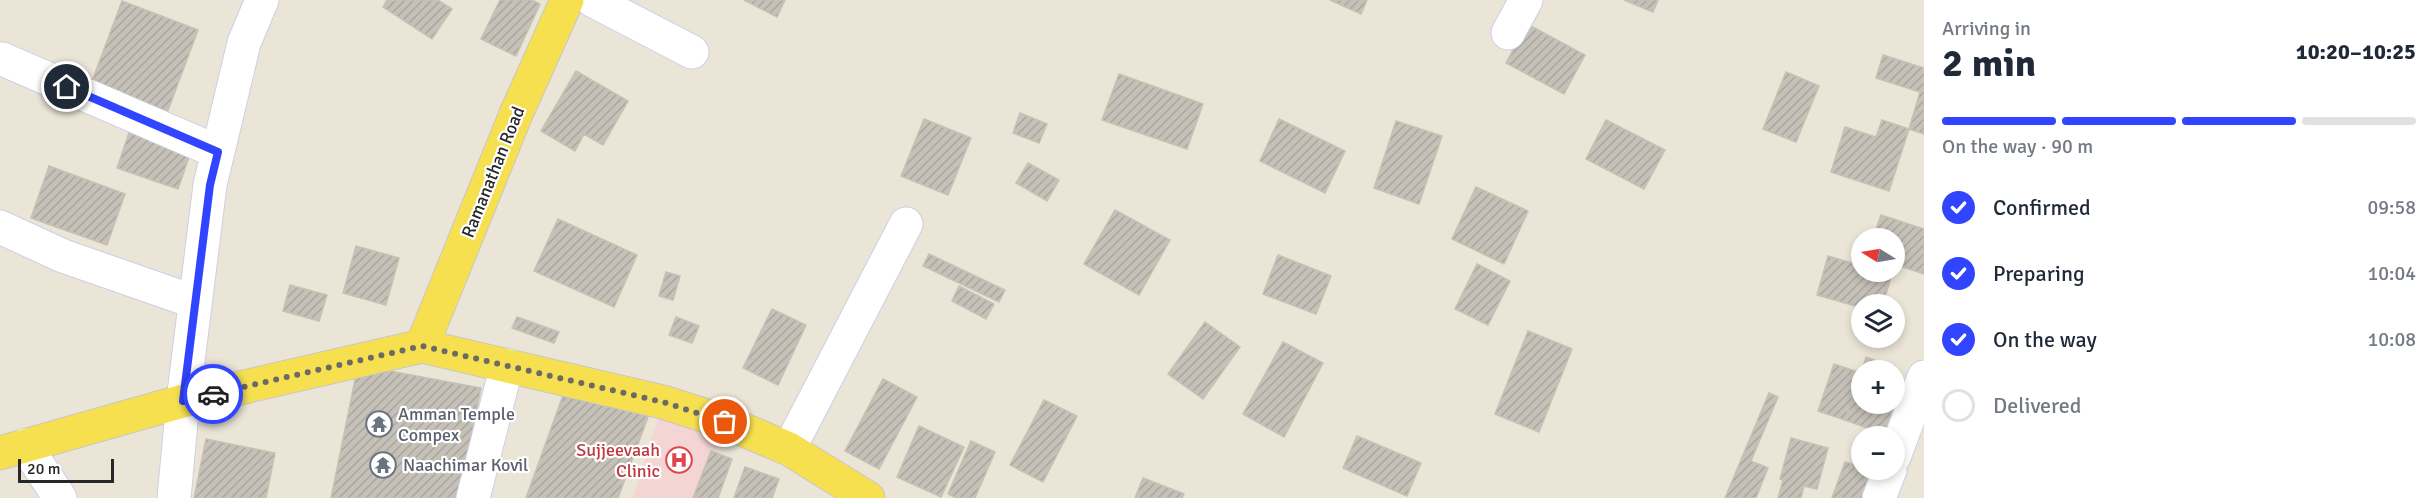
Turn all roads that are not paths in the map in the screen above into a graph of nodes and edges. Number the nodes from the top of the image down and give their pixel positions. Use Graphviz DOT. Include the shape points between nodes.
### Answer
graph roads {
  1 [pos="262,0"];
  2 [pos="567,0"];
  3 [pos="592,0"];
  4 [pos="1526,0"];
  5 [pos="1508,33"];
  6 [pos="692,52"];
  7 [pos="2,59"];
  8 [pos="218,152"];
  9 [pos="906,224"];
  10 [pos="0,227"];
  11 [pos="195,302"];
  12 [pos="422,346"];
  13 [pos="507,365"];
  14 [pos="1924,377"];
  15 [pos="183,401"];
  16 [pos="1905,428"];
  17 [pos="13,449"];
  18 [pos="789,449"];
  19 [pos="1886,480"];
  20 [pos="60,498"];
  21 [pos="174,498"];
  22 [pos="473,498"];
  23 [pos="868,498"];
  24 [pos="1879,498"];
  1 -- 8 [label="street" via="244,43"];
  2 -- 12 [label="main road, Ramanathan Road"];
  3 -- 6 [label="street"];
  4 -- 5 [label="street"];
  7 -- 8 [label="street"];
  8 -- 11 [label="street"];
  9 -- 18 [label="street"];
  10 -- 11 [label="street" via="63,256"];
  11 -- 15 [label="street"];
  12 -- 13 [label="main road"];
  12 -- 15 [label="main road"];
  13 -- 18 [label="main road" via="663,402"];
  13 -- 22 [label="street"];
  14 -- 16 [label="street"];
  15 -- 17 [label="main road"];
  15 -- 21 [label="street"];
  17 -- 20 [label="street"];
  18 -- 23 [label="main road"];
  19 -- 24 [label="street"];
}
